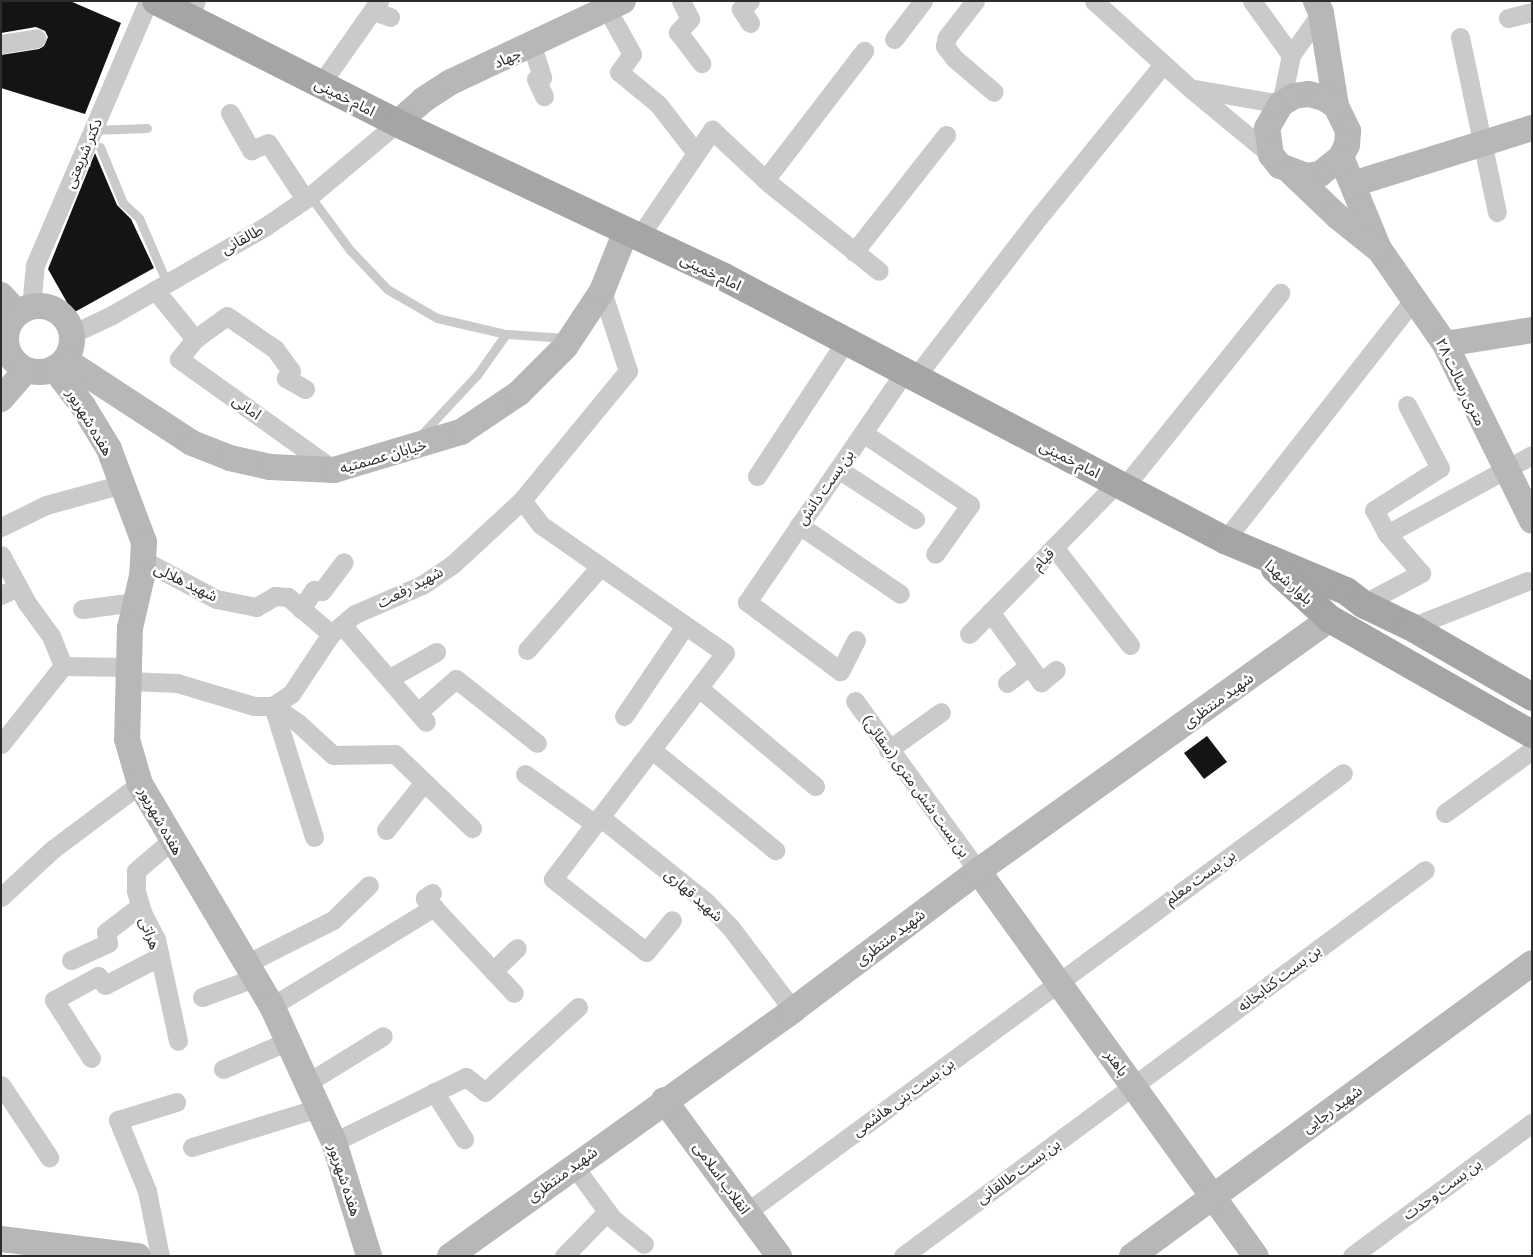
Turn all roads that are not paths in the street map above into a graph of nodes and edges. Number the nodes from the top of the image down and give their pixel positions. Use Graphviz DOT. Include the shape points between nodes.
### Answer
graph roads {
  1 [pos="148,1"];
  2 [pos="156,1"];
  3 [pos="681,1"];
  4 [pos="750,1"];
  5 [pos="923,1"];
  6 [pos="975,1"];
  7 [pos="1094,1"];
  8 [pos="1252,1"];
  9 [pos="615,5"];
  10 [pos="376,6"];
  11 [pos="1319,7"];
  12 [pos="192,10"];
  13 [pos="1532,12"];
  14 [pos="390,17"];
  15 [pos="1508,18"];
  16 [pos="750,23"];
  17 [pos="1460,37"];
  18 [pos="37,38"];
  19 [pos="894,39"];
  20 [pos="1,44"];
  21 [pos="532,46"];
  22 [pos="864,51"];
  23 [pos="1290,55"];
  24 [pos="701,64"];
  25 [pos="1163,64"];
  26 [pos="320,84"];
  27 [pos="1191,89"];
  28 [pos="994,92"];
  29 [pos="544,96"];
  30 [pos="1281,104"];
  31 [pos="1336,106"];
  32 [pos="230,113"];
  33 [pos="397,123"];
  34 [pos="147,128"];
  35 [pos="1532,128"];
  36 [pos="946,135"];
  37 [pos="96,138"];
  38 [pos="1481,142"];
  39 [pos="696,152"];
  40 [pos="1271,155"];
  41 [pos="1342,157"];
  42 [pos="1292,173"];
  43 [pos="765,180"];
  44 [pos="1353,184"];
  45 [pos="308,198"];
  46 [pos="1497,212"];
  47 [pos="633,234"];
  48 [pos="1379,249"];
  49 [pos="854,252"];
  50 [pos="879,271"];
  51 [pos="161,286"];
  52 [pos="602,291"];
  53 [pos="1280,293"];
  54 [pos="1415,298"];
  55 [pos="17,305"];
  56 [pos="1532,330"];
  57 [pos="72,334"];
  58 [pos="506,334"];
  59 [pos="571,338"];
  60 [pos="195,339"];
  61 [pos="845,342"];
  62 [pos="1445,344"];
  63 [pos="60,364"];
  64 [pos="26,370"];
  65 [pos="909,376"];
  66 [pos="305,389"];
  67 [pos="1,399"];
  68 [pos="1408,405"];
  69 [pos="863,433"];
  70 [pos="407,450"];
  71 [pos="1532,455"];
  72 [pos="838,469"];
  73 [pos="334,470"];
  74 [pos="1505,470"];
  75 [pos="757,476"];
  76 [pos="123,484"];
  77 [pos="1121,484"];
  78 [pos="522,500"];
  79 [pos="915,519"];
  80 [pos="1532,521"];
  81 [pos="799,525"];
  82 [pos="1,527"];
  83 [pos="1387,534"];
  84 [pos="1225,540"];
  85 [pos="1054,547"];
  86 [pos="935,554"];
  87 [pos="1,555"];
  88 [pos="1259,555"];
  89 [pos="143,560"];
  90 [pos="344,562"];
  91 [pos="600,567"];
  92 [pos="1527,581"];
  93 [pos="18,587"];
  94 [pos="900,594"];
  95 [pos="1,595"];
  96 [pos="136,602"];
  97 [pos="1363,604"];
  98 [pos="82,609"];
  99 [pos="301,609"];
  100 [pos="990,612"];
  101 [pos="1330,619"];
  102 [pos="685,626"];
  103 [pos="1411,627"];
  104 [pos="336,630"];
  105 [pos="968,634"];
  106 [pos="856,640"];
  107 [pos="1130,645"];
  108 [pos="527,650"];
  109 [pos="436,652"];
  110 [pos="64,666"];
  111 [pos="1029,666"];
  112 [pos="1056,670"];
  113 [pos="129,674"];
  114 [pos="390,678"];
  115 [pos="1007,683"];
  116 [pos="698,688"];
  117 [pos="1532,696"];
  118 [pos="855,701"];
  119 [pos="273,706"];
  120 [pos="941,712"];
  121 [pos="624,716"];
  122 [pos="1532,734"];
  123 [pos="537,743"];
  124 [pos="1,744"];
  125 [pos="652,750"];
  126 [pos="888,750"];
  127 [pos="1532,750"];
  128 [pos="1342,773"];
  129 [pos="525,774"];
  130 [pos="424,782"];
  131 [pos="140,784"];
  132 [pos="815,786"];
  133 [pos="1445,813"];
  134 [pos="598,821"];
  135 [pos="472,828"];
  136 [pos="386,830"];
  137 [pos="314,838"];
  138 [pos="172,840"];
  139 [pos="775,850"];
  140 [pos="978,870"];
  141 [pos="1425,870"];
  142 [pos="369,886"];
  143 [pos="1,897"];
  144 [pos="140,906"];
  145 [pos="672,920"];
  146 [pos="517,948"];
  147 [pos="159,957"];
  148 [pos="71,960"];
  149 [pos="1532,962"];
  150 [pos="250,971"];
  151 [pos="494,971"];
  152 [pos="1058,982"];
  153 [pos="514,993"];
  154 [pos="202,997"];
  155 [pos="272,1006"];
  156 [pos="578,1007"];
  157 [pos="793,1010"];
  158 [pos="383,1036"];
  159 [pos="178,1041"];
  160 [pos="288,1041"];
  161 [pos="91,1058"];
  162 [pos="223,1069"];
  163 [pos="307,1083"];
  164 [pos="1,1086"];
  165 [pos="1133,1086"];
  166 [pos="434,1092"];
  167 [pos="664,1100"];
  168 [pos="176,1102"];
  169 [pos="318,1108"];
  170 [pos="1532,1123"];
  171 [pos="464,1139"];
  172 [pos="334,1142"];
  173 [pos="192,1148"];
  174 [pos="49,1157"];
  175 [pos="574,1166"];
  176 [pos="1212,1197"];
  177 [pos="607,1212"];
  178 [pos="747,1212"];
  179 [pos="1,1239"];
  180 [pos="644,1244"];
  181 [pos="138,1256"];
  182 [pos="160,1256"];
  183 [pos="369,1256"];
  184 [pos="450,1256"];
  185 [pos="564,1256"];
  186 [pos="779,1256"];
  187 [pos="903,1256"];
  188 [pos="1132,1256"];
  189 [pos="1256,1256"];
  190 [pos="1352,1256"];
  1 -- 37 [label="street, دکتر شریعتی"];
  2 -- 12 [label="main road, امام خمینی"];
  3 -- 24 [label="street" via="690,19 678,32"];
  4 -- 16 [label="street" via="741,9"];
  5 -- 19 [label="street"];
  6 -- 28 [label="street" via="947,37 945,46 954,58"];
  7 -- 25 [label="street"];
  8 -- 23 [label="street"];
  9 -- 21 [label="street, جهاد"];
  9 -- 39 [label="street" via="632,54 619,72 658,104"];
  10 -- 14 [label="street"];
  10 -- 26 [label="street"];
  11 -- 23 [label="street"];
  11 -- 31 [label="street"];
  12 -- 26 [label="main road, امام خمینی"];
  13 -- 15 [label="street"];
  17 -- 38 [label="street"];
  18 -- 20 [label="street"];
  21 -- 29 [label="street" via="542,77 536,80"];
  21 -- 33 [label="street, جهاد" via="451,82 423,100"];
  22 -- 43 [label="street"];
  23 -- 30 [label="street"];
  25 -- 27 [label="street"];
  25 -- 65 [label="street, بن بست دانش"];
  26 -- 33 [label="main road, امام خمینی"];
  27 -- 30 [label="street"];
  27 -- 40 [label="street"];
  30 -- 31 [label="street" via="1294,96 1309,94"];
  30 -- 40 [label="street" via="1267,128"];
  31 -- 41 [label="street" via="1348,131"];
  32 -- 45 [label="street" via="251,150 268,143"];
  33 -- 45 [label="street, طالقانی"];
  33 -- 47 [label="main road, امام خمینی"];
  34 -- 37 [label="lane"];
  35 -- 38 [label="street"];
  36 -- 49 [label="street"];
  37 -- 51 [label="lane" via="123,203 138,218"];
  37 -- 55 [label="street, دکتر شریعتی"];
  38 -- 44 [label="street"];
  38 -- 46 [label="street"];
  39 -- 43 [label="street" via="712,130"];
  39 -- 47 [label="street"];
  40 -- 42 [label="street"];
  41 -- 42 [label="street" via="1320,174"];
  41 -- 44 [label="street, ۲۸ متری رسالت"];
  42 -- 48 [label="street, ۲۸ متری رسالت" via="1337,216"];
  43 -- 49 [label="street"];
  44 -- 48 [label="street, ۲۸ متری رسالت"];
  45 -- 51 [label="street, طالقانی"];
  45 -- 58 [label="lane" via="387,289 437,318"];
  47 -- 52 [label="street, خیابان عصمتیه"];
  47 -- 61 [label="main road, امام خمینی" via="724,277"];
  48 -- 54 [label="street, ۲۸ متری رسالت"];
  49 -- 50 [label="street"];
  51 -- 57 [label="street, طالقانی"];
  51 -- 60 [label="street"];
  52 -- 59 [label="street, خیابان عصمتیه"];
  52 -- 78 [label="street, شهید رفعت" via="628,371"];
  53 -- 77 [label="street, قیام"];
  54 -- 62 [label="street, ۲۸ متری رسالت"];
  54 -- 84 [label="street"];
  55 -- 57 [label="street" via="53,308 65,319"];
  55 -- 64 [label="street" via="6,344 10,354"];
  56 -- 62 [label="street"];
  57 -- 63 [label="street" via="70,352"];
  58 -- 59 [label="lane"];
  58 -- 70 [label="lane" via="456,400"];
  59 -- 70 [label="street, خیابان عصمتیه" via="519,393 462,432"];
  60 -- 66 [label="street, امانی" via="227,316 275,349 290,371 286,378"];
  60 -- 73 [label="street, امانی" via="180,359"];
  61 -- 65 [label="main road, امام خمینی"];
  61 -- 75 [label="street"];
  62 -- 74 [label="street, ۲۸ متری رسالت"];
  63 -- 64 [label="street" via="45,372"];
  63 -- 73 [label="street, خیابان عصمتیه" via="192,443 230,458 270,467"];
  63 -- 76 [label="street, هفده شهریور" via="109,449"];
  64 -- 67 [label="street"];
  65 -- 69 [label="street, بن بست دانش"];
  65 -- 77 [label="main road, امام خمینی"];
  68 -- 83 [label="street" via="1440,468 1374,510"];
  69 -- 72 [label="street, بن بست دانش"];
  69 -- 86 [label="street" via="970,505"];
  70 -- 73 [label="street, خیابان عصمتیه"];
  71 -- 74 [label="street"];
  72 -- 79 [label="street"];
  72 -- 81 [label="street, بن بست دانش"];
  74 -- 80 [label="street, ۲۸ متری رسالت"];
  74 -- 83 [label="street"];
  76 -- 82 [label="street" via="46,504"];
  76 -- 89 [label="street, هفده شهریور" via="144,542"];
  77 -- 84 [label="main road, امام خمینی"];
  77 -- 85 [label="street, قیام"];
  78 -- 91 [label="street" via="541,525"];
  78 -- 104 [label="street, شهید رفعت" via="453,564 422,585 355,614"];
  81 -- 94 [label="street"];
  81 -- 106 [label="street, بن بست دانش" via="747,602 840,671"];
  83 -- 97 [label="street" via="1421,574"];
  84 -- 88 [label="main road, امام خمینی"];
  85 -- 100 [label="street, قیام"];
  85 -- 107 [label="street"];
  87 -- 93 [label="street"];
  88 -- 97 [label="main road, بلوار شهدا" via="1346,591"];
  88 -- 101 [label="main road, بلوار شهدا"];
  89 -- 96 [label="street, هفده شهریور"];
  89 -- 99 [label="street, شهید هلالی" via="216,599 256,607 275,596 288,598"];
  90 -- 99 [label="street" via="322,591 314,590"];
  91 -- 102 [label="street"];
  91 -- 108 [label="street"];
  92 -- 103 [label="street"];
  93 -- 95 [label="street"];
  93 -- 110 [label="street" via="52,636"];
  96 -- 98 [label="street"];
  96 -- 113 [label="street, هفده شهریور" via="130,628"];
  97 -- 103 [label="main road, بلوار شهدا"];
  99 -- 104 [label="street, شهید هلالی"];
  100 -- 105 [label="street, قیام"];
  100 -- 111 [label="street"];
  101 -- 122 [label="main road, بلوار شهدا"];
  101 -- 140 [label="street, شهید منتظری"];
  102 -- 116 [label="street" via="726,653"];
  102 -- 121 [label="street"];
  103 -- 117 [label="main road, بلوار شهدا"];
  104 -- 114 [label="street, شهید هلالی"];
  104 -- 119 [label="street, شهید رفعت" via="292,694"];
  109 -- 114 [label="street"];
  110 -- 113 [label="street"];
  110 -- 124 [label="street"];
  111 -- 112 [label="street" via="1041,682"];
  111 -- 115 [label="street"];
  113 -- 119 [label="street" via="177,683 254,706"];
  113 -- 131 [label="street, هفده شهریور" via="127,739"];
  114 -- 123 [label="street, شهید هلالی" via="422,717 456,678"];
  116 -- 125 [label="street"];
  116 -- 132 [label="street"];
  118 -- 126 [label="street, بن بست شش متری (سقائی)"];
  119 -- 130 [label="street" via="298,723 333,755 395,754"];
  119 -- 137 [label="street"];
  120 -- 126 [label="street"];
  125 -- 134 [label="street"];
  125 -- 139 [label="street"];
  126 -- 140 [label="street, بن بست شش متری (سقائی)"];
  127 -- 133 [label="street"];
  128 -- 152 [label="street, بن بست معلم"];
  129 -- 134 [label="street, شهید قهاری"];
  130 -- 135 [label="street"];
  130 -- 136 [label="street"];
  131 -- 138 [label="street, هفده شهریور"];
  131 -- 143 [label="street" via="53,849"];
  134 -- 145 [label="street" via="553,879 646,952"];
  134 -- 157 [label="street, شهید قهاری" via="706,902 731,928"];
  138 -- 144 [label="street, هراتی" via="136,871"];
  138 -- 150 [label="street, هفده شهریور"];
  140 -- 152 [label="street, باهنر"];
  140 -- 157 [label="street, شهید منتظری"];
  141 -- 165 [label="street, بن بست کتابخانه"];
  142 -- 150 [label="street" via="333,920"];
  144 -- 147 [label="street, هراتی" via="156,939"];
  144 -- 148 [label="street" via="106,932 108,943"];
  146 -- 151 [label="street"];
  147 -- 159 [label="street, هراتی"];
  147 -- 161 [label="street" via="105,985 98,976 59,989 54,1000"];
  149 -- 176 [label="street, شهید رجایی"];
  150 -- 154 [label="street"];
  150 -- 155 [label="street, هفده شهریور"];
  151 -- 153 [label="street"];
  151 -- 155 [label="street" via="433,900"];
  152 -- 165 [label="street, باهنر"];
  152 -- 178 [label="street, بن بست بنی هاشمی"];
  155 -- 160 [label="street, هفده شهریور"];
  156 -- 166 [label="street" via="485,1092 466,1077"];
  157 -- 167 [label="street, شهید منتظری"];
  158 -- 163 [label="street"];
  160 -- 162 [label="street"];
  160 -- 163 [label="street, هفده شهریور"];
  163 -- 169 [label="street, هفده شهریور"];
  164 -- 174 [label="street"];
  165 -- 176 [label="street, باهنر"];
  165 -- 187 [label="street, بن بست طالقانی"];
  166 -- 171 [label="street"];
  166 -- 172 [label="street"];
  167 -- 175 [label="street, شهید منتظری"];
  167 -- 178 [label="street, انقلاب اسلامی"];
  168 -- 182 [label="street" via="118,1120 147,1191"];
  169 -- 172 [label="street, هفده شهریور"];
  169 -- 173 [label="street"];
  170 -- 190 [label="street, بن بست وحدت"];
  172 -- 183 [label="street, هفده شهریور"];
  175 -- 177 [label="street"];
  175 -- 184 [label="street, شهید منتظری"];
  176 -- 188 [label="street, شهید رجایی"];
  176 -- 189 [label="street, باهنر"];
  177 -- 180 [label="street"];
  177 -- 185 [label="street"];
  178 -- 186 [label="street, انقلاب اسلامی"];
  179 -- 181 [label="street"];
}
